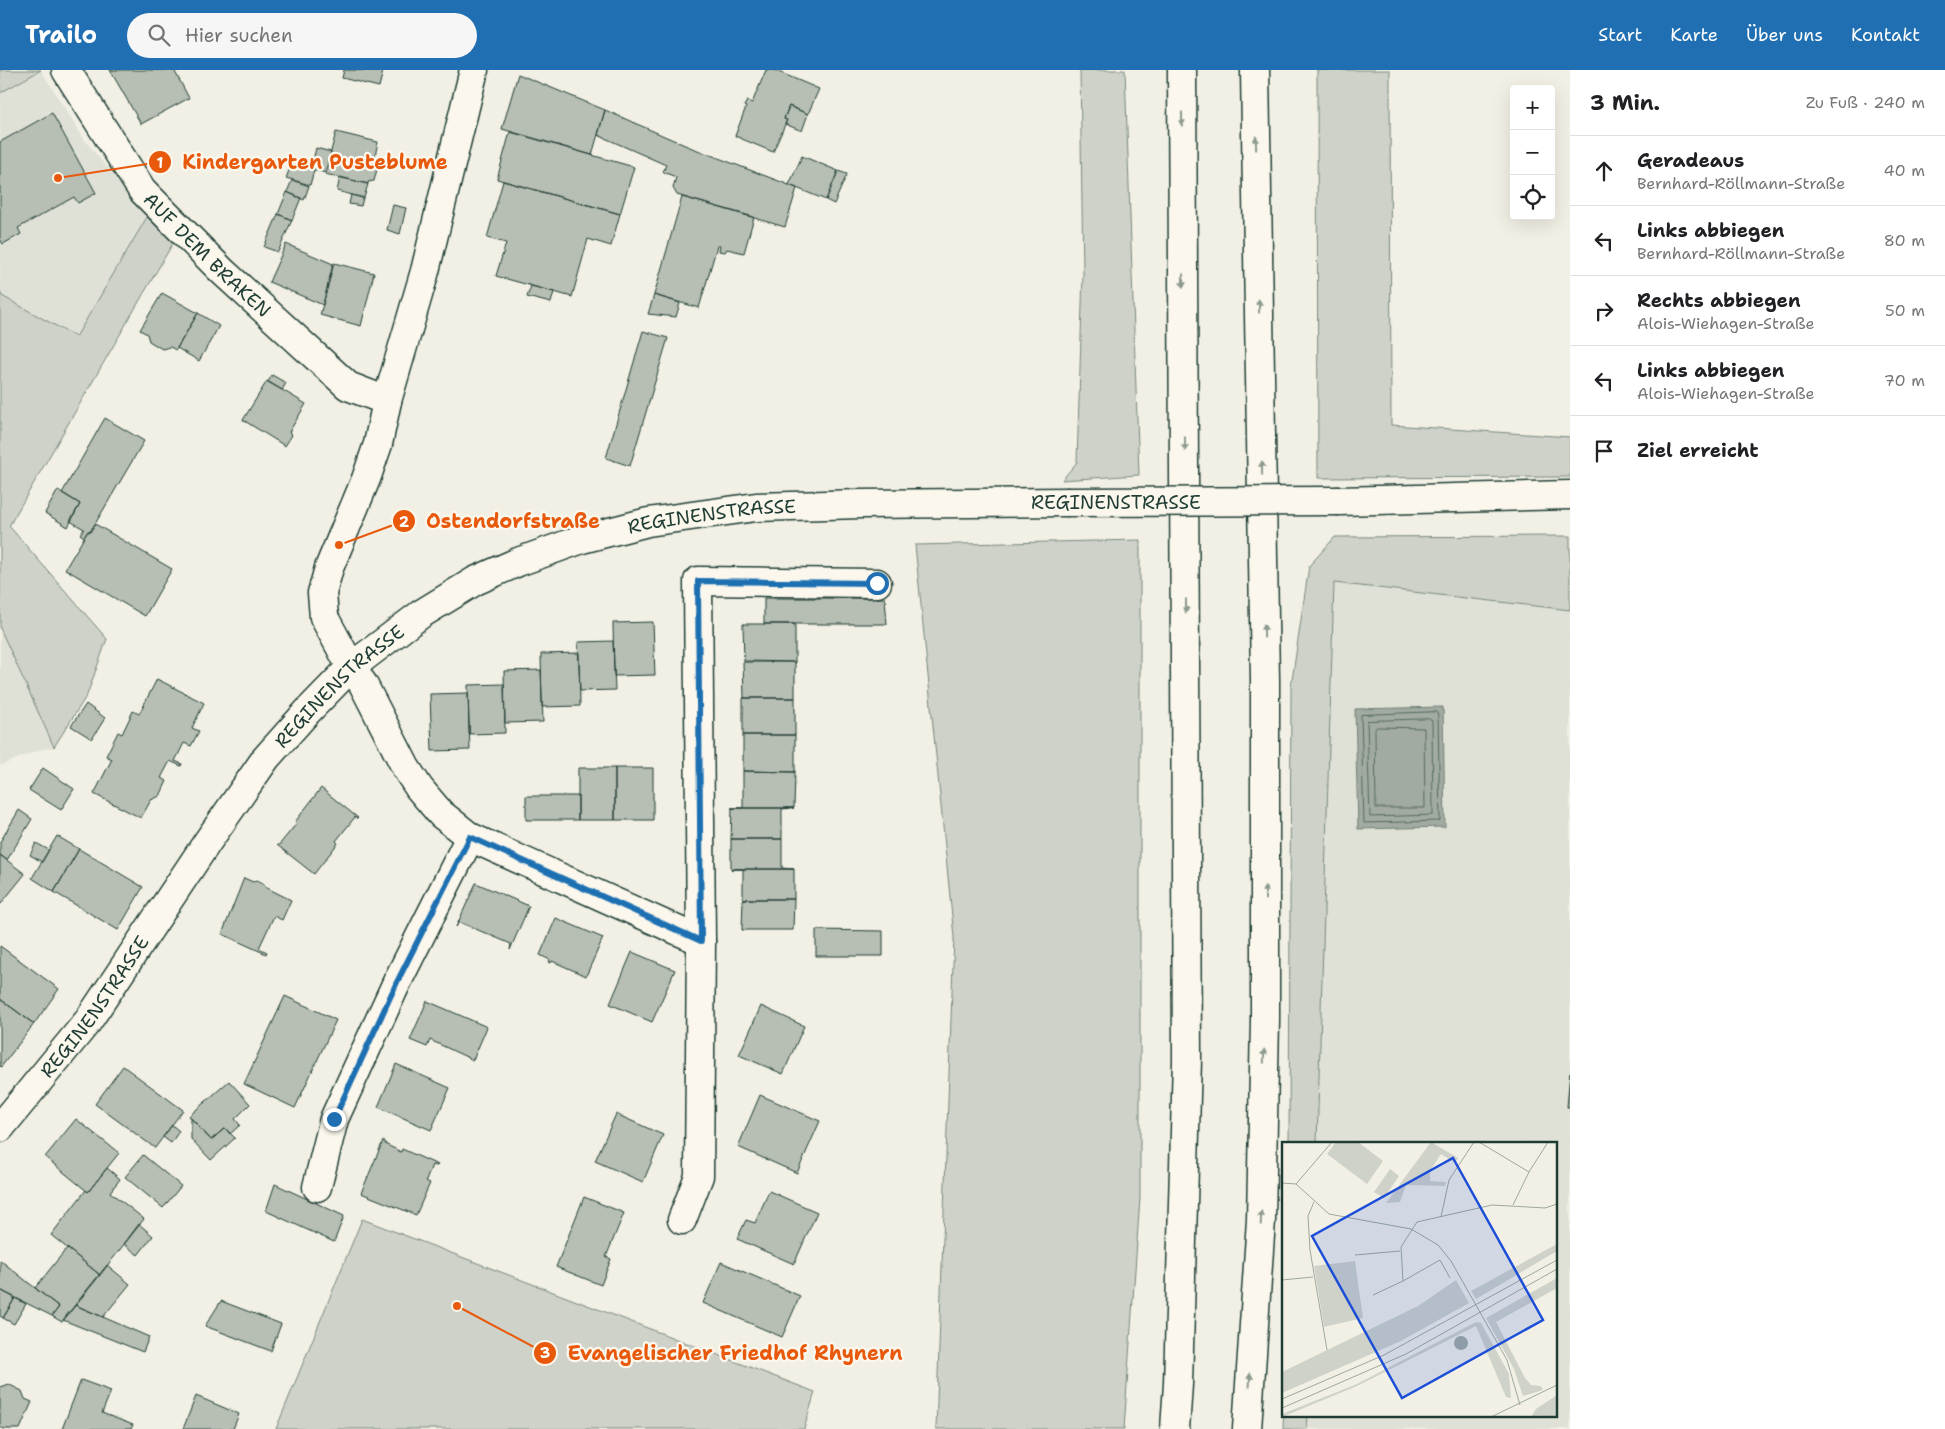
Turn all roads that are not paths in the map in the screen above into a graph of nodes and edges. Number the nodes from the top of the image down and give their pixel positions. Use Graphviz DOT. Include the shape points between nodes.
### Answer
graph roads {
  1 [pos="66,70"];
  2 [pos="474,70"];
  3 [pos="1182,70"];
  4 [pos="1255,70"];
  5 [pos="387,402"];
  6 [pos="1570,496"];
  7 [pos="877,583"];
  8 [pos="351,666"];
  9 [pos="470,837"];
  10 [pos="701,941"];
  11 [pos="0,1128"];
  12 [pos="316,1187"];
  13 [pos="682,1220"];
  14 [pos="1174,1429"];
  15 [pos="1247,1429"];
  1 -- 5 [label="main road, AUF DEM BRAKEN" via="142,190 222,271 348,386"];
  2 -- 5 [label="main road" via="425,272"];
  3 -- 14 [label="main road, one-way" via="1187,1059"];
  15 -- 4 [label="main road, one-way" via="1261,1220 1265,1020 1265,680"];
  5 -- 8 [label="main road" via="378,444 322,593 324,617"];
  6 -- 8 [label="main road, REGINENSTRASSE, bridge" via="861,504 756,507 648,522 582,539 475,581 421,614"];
  7 -- 10 [label="main road" via="698,581"];
  8 -- 9 [label="main road" via="419,788 442,814"];
  8 -- 11 [label="main road, REGINENSTRASSE" via="266,758 88,1021"];
  9 -- 10 [label="main road"];
  9 -- 12 [label="main road" via="397,982 334,1119"];
  10 -- 13 [label="main road" via="699,1176"];
}
